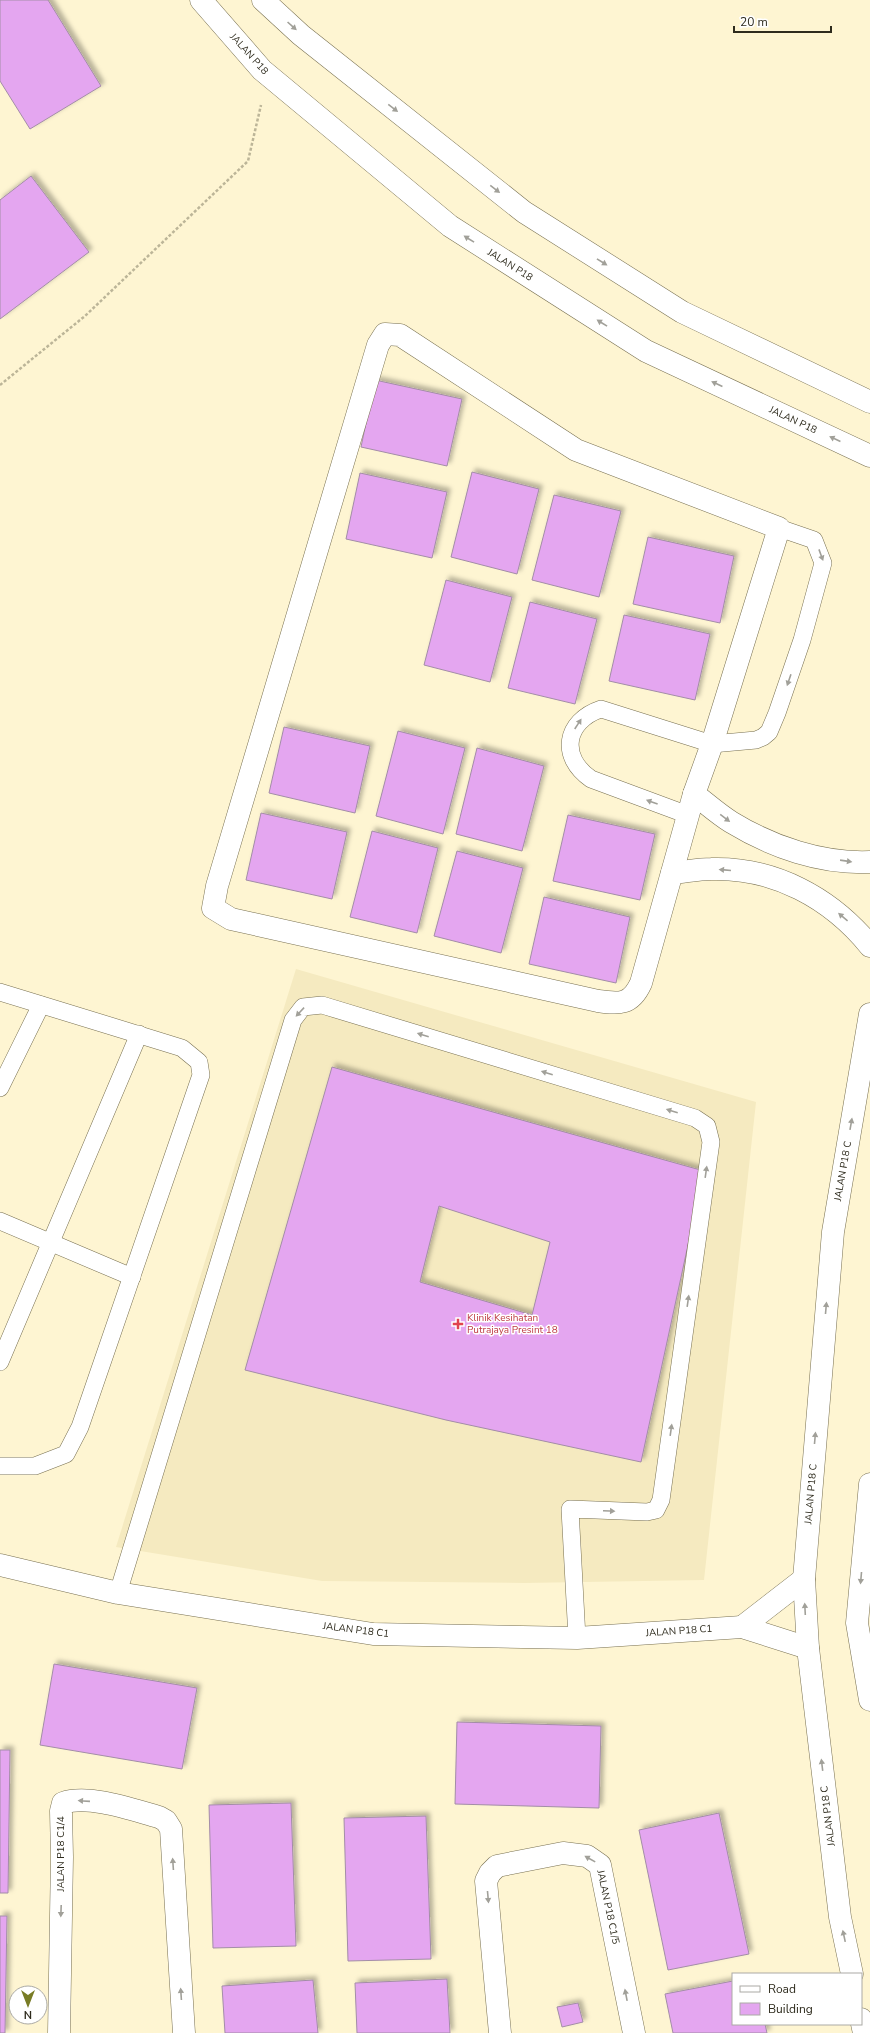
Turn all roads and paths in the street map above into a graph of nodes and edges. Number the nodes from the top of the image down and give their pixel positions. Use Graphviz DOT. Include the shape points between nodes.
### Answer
graph roads {
  1 [pos="201,0"];
  2 [pos="263,0"];
  3 [pos="262,70"];
  4 [pos="0,385"];
  5 [pos="870,402"];
  6 [pos="870,456"];
  7 [pos="779,528"];
  8 [pos="712,744"];
  9 [pos="694,794"];
  10 [pos="688,815"];
  11 [pos="870,862"];
  12 [pos="672,873"];
  13 [pos="870,946"];
  14 [pos="0,992"];
  15 [pos="41,1005"];
  16 [pos="870,1014"];
  17 [pos="139,1034"];
  18 [pos="0,1088"];
  19 [pos="0,1221"];
  20 [pos="51,1241"];
  21 [pos="132,1277"];
  22 [pos="0,1362"];
  23 [pos="0,1466"];
  24 [pos="870,1484"];
  25 [pos="0,1565"];
  26 [pos="804,1579"];
  27 [pos="118,1593"];
  28 [pos="742,1626"];
  29 [pos="577,1638"];
  30 [pos="808,1648"];
  31 [pos="870,1700"];
  32 [pos="852,1973"];
  33 [pos="59,2033"];
  34 [pos="184,2033"];
  35 [pos="500,2033"];
  36 [pos="634,2033"];
  1 -- 3 [label="street, JALAN P18"];
  2 -- 5 [label="street, one-way" via="301,35 524,212 682,312"];
  3 -- 4 [label="path" via="260,108 248,161 84,316"];
  6 -- 3 [label="street, JALAN P18, one-way" via="646,351 495,256 450,226"];
  7 -- 8 [label="street"];
  7 -- 8 [label="lane, one-way" via="814,540 823,563 802,640 769,732 756,740"];
  7 -- 12 [label="street" via="576,450 400,335 385,334 378,346 217,886 213,908 231,919 598,1001 626,1002 636,994 641,983"];
  8 -- 9 [label="street"];
  10 -- 8 [label="lane, one-way" via="587,776 575,765 571,756 571,735 582,717 601,709"];
  9 -- 10 [label="street"];
  9 -- 11 [label="street, one-way" via="730,822 770,843 814,857"];
  10 -- 12 [label="street"];
  13 -- 12 [label="street, one-way" via="855,927 824,901 789,883 751,872 719,869"];
  14 -- 15 [label="lane"];
  15 -- 17 [label="lane"];
  15 -- 18 [label="lane"];
  26 -- 16 [label="street, JALAN P18 C, one-way" via="832,1232"];
  17 -- 20 [label="lane"];
  17 -- 21 [label="lane" via="182,1048 199,1062 201,1075"];
  19 -- 20 [label="lane"];
  20 -- 21 [label="lane"];
  20 -- 22 [label="lane"];
  21 -- 23 [label="lane" via="80,1427 66,1454 35,1466"];
  24 -- 31 [label="street, one-way" via="857,1623"];
  25 -- 27 [label="street, JALAN P18 C1"];
  26 -- 28 [label="street"];
  30 -- 26 [label="street, JALAN P18 C, one-way"];
  27 -- 29 [label="street, JALAN P18 C1" via="373,1634"];
  29 -- 27 [label="lane, one-way" via="570,1509 647,1512 656,1510 661,1500 711,1142 707,1126 695,1118 322,1005 303,1007 293,1020"];
  28 -- 29 [label="street, JALAN P18 C1"];
  28 -- 30 [label="street, JALAN P18 C1"];
  32 -- 30 [label="street, JALAN P18 C, one-way" via="840,1917"];
  34 -- 33 [label="street, JALAN P18 C1/4, one-way" via="171,1829 166,1821 159,1817 110,1803 70,1800 63,1803 61,1811"];
  36 -- 35 [label="street, JALAN P18 C1/5, one-way" via="600,1865 587,1856 563,1853 497,1866 486,1881"];
}
